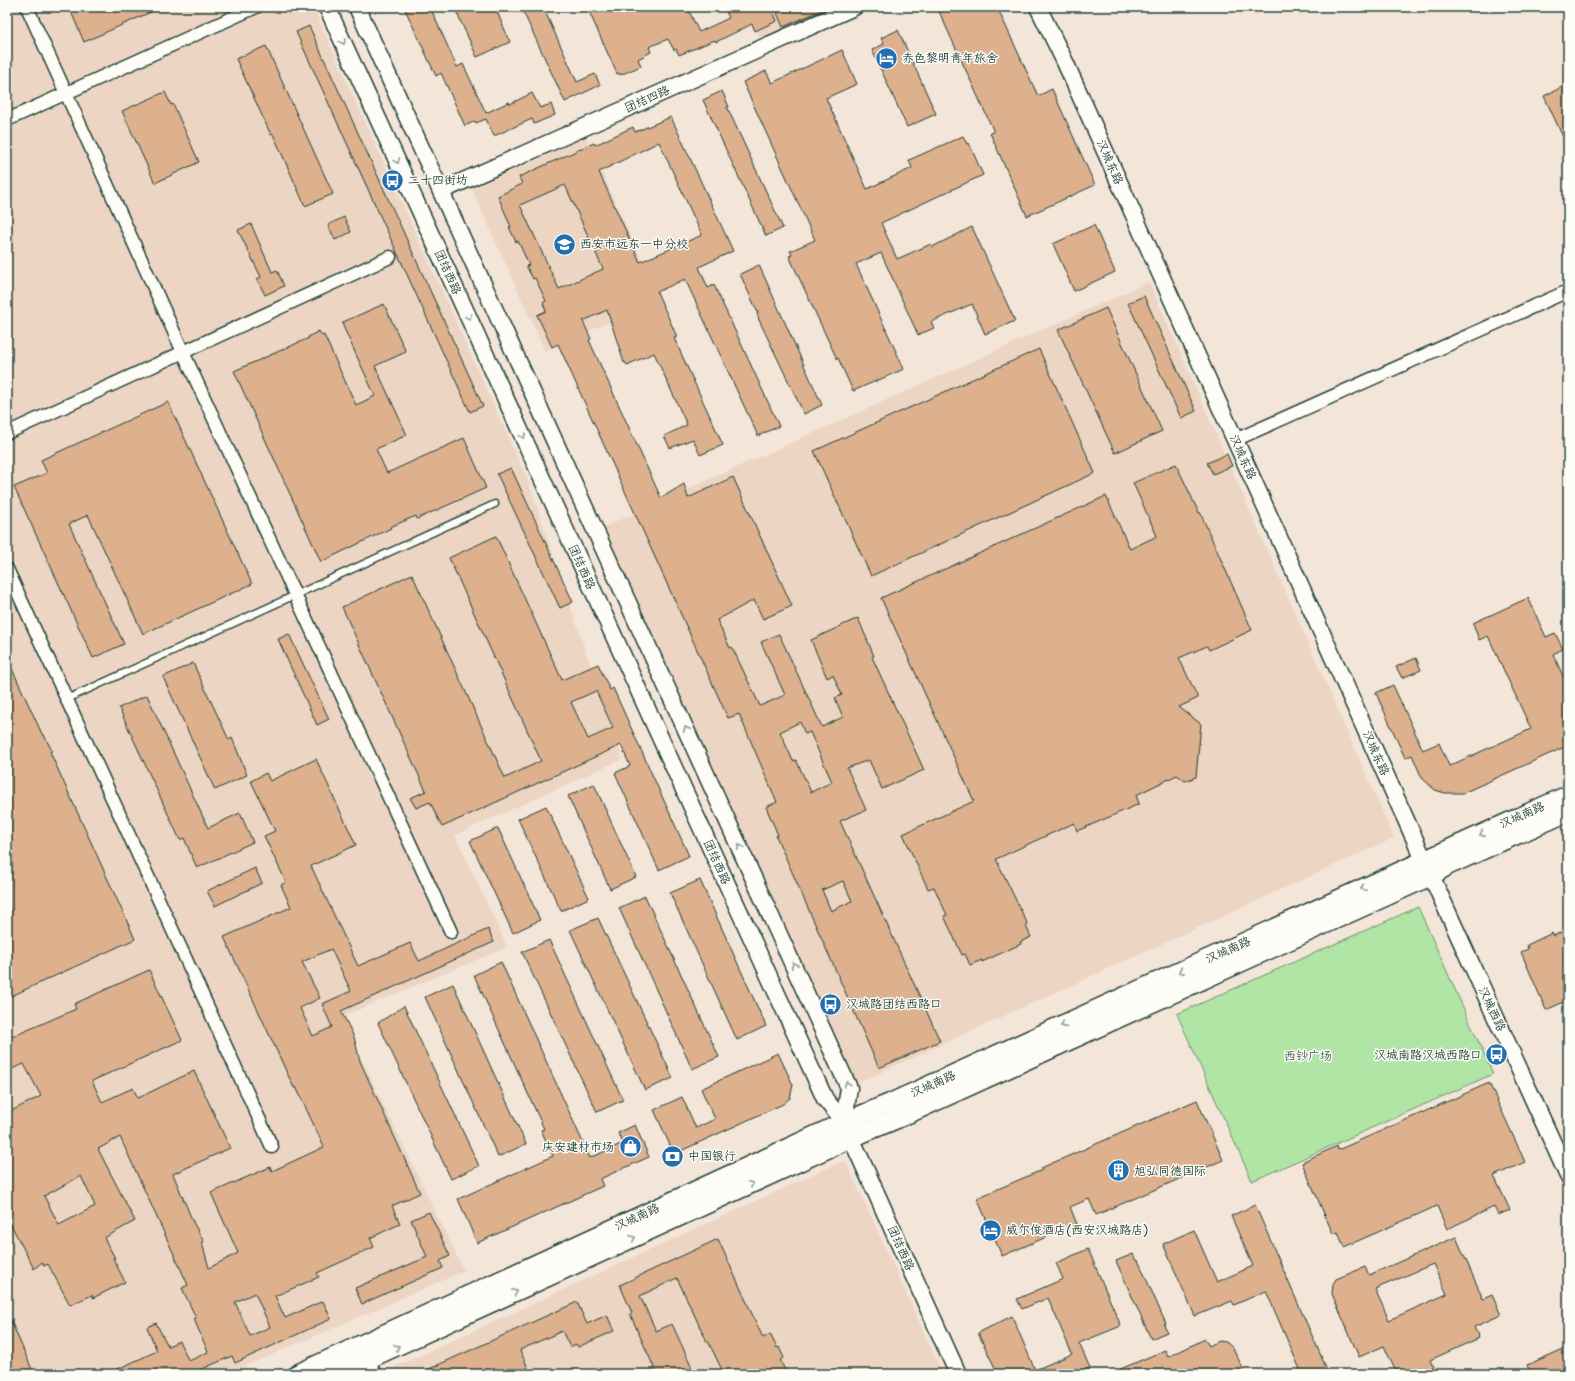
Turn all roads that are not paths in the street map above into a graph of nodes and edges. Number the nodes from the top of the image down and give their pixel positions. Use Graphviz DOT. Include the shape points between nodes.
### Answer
graph roads {
  1 [pos="28,7"];
  2 [pos="256,7"];
  3 [pos="327,7"];
  4 [pos="357,7"];
  5 [pos="854,7"];
  6 [pos="1038,7"];
  7 [pos="67,93"];
  8 [pos="7,120"];
  9 [pos="441,191"];
  10 [pos="390,257"];
  11 [pos="1568,291"];
  12 [pos="183,352"];
  13 [pos="7,433"];
  14 [pos="1235,440"];
  15 [pos="495,504"];
  16 [pos="7,569"];
  17 [pos="295,595"];
  18 [pos="67,700"];
  19 [pos="1568,795"];
  20 [pos="1568,812"];
  21 [pos="1428,868"];
  22 [pos="1446,908"];
  23 [pos="451,932"];
  24 [pos="847,1130"];
  25 [pos="272,1147"];
  26 [pos="1568,1176"];
  27 [pos="368,1360"];
  28 [pos="298,1374"];
  29 [pos="336,1374"];
  30 [pos="958,1374"];
  1 -- 7 [label="street"];
  2 -- 7 [label="street"];
  3 -- 24 [label="street, 团结西路, one-way" via="824,1099"];
  4 -- 9 [label="street"];
  5 -- 9 [label="street, 团结四路"];
  6 -- 14 [label="street, 汉城东路"];
  7 -- 8 [label="street"];
  7 -- 12 [label="street"];
  24 -- 9 [label="street, one-way" via="849,1088"];
  10 -- 12 [label="street"];
  11 -- 14 [label="street"];
  12 -- 13 [label="street"];
  12 -- 17 [label="street"];
  14 -- 21 [label="street, 汉城东路"];
  15 -- 17 [label="lane"];
  16 -- 18 [label="street"];
  17 -- 18 [label="lane"];
  17 -- 23 [label="street"];
  18 -- 25 [label="street"];
  19 -- 21 [label="main road, 汉城南路, one-way"];
  20 -- 21 [label="main road, 汉城南路" via="1447,866"];
  21 -- 22 [label="street, 汉城东路"];
  21 -- 24 [label="main road, 汉城南路" via="890,1103"];
  22 -- 26 [label="street, 汉城西路"];
  24 -- 27 [label="main road, 汉城南路"];
  24 -- 30 [label="street, 团结西路"];
  27 -- 28 [label="main road, 汉城南路"];
  27 -- 29 [label="main road, 汉城南路"];
}
